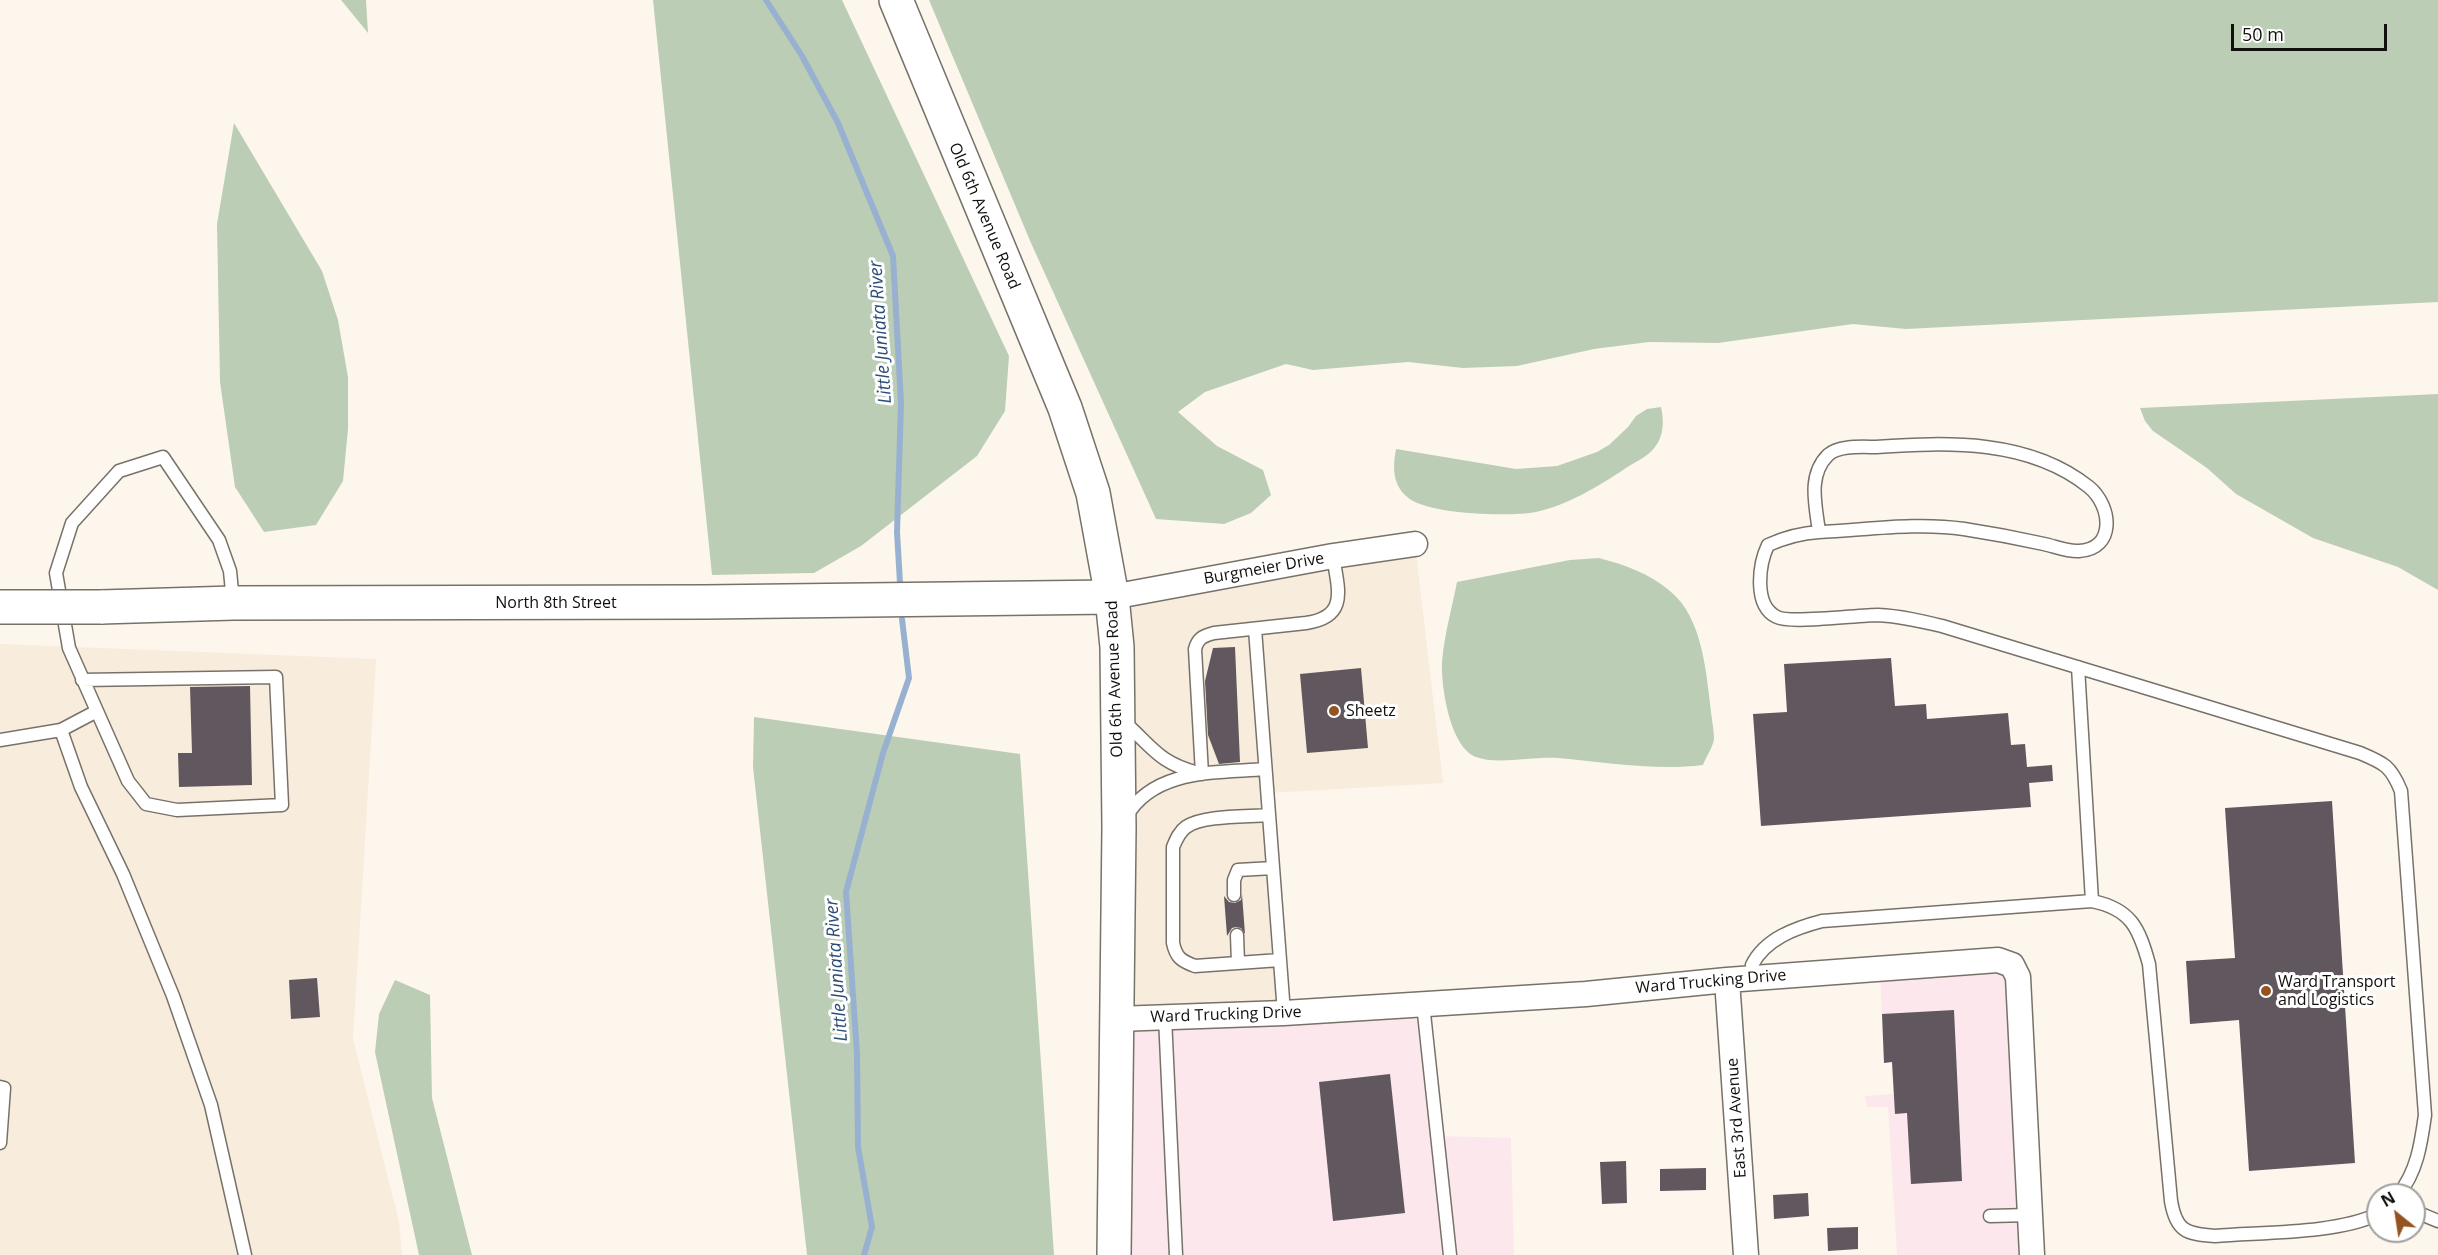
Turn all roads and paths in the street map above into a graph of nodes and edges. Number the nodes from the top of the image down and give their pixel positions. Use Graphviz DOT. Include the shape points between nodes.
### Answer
graph roads {
  1 [pos="896,0"];
  2 [pos="1819,532"];
  3 [pos="1416,544"];
  4 [pos="1333,556"];
  5 [pos="1112,597"];
  6 [pos="233,603"];
  7 [pos="0,607"];
  8 [pos="1255,629"];
  9 [pos="2078,667"];
  10 [pos="82,680"];
  11 [pos="97,711"];
  12 [pos="1118,716"];
  13 [pos="62,730"];
  14 [pos="0,740"];
  15 [pos="1265,769"];
  16 [pos="1202,774"];
  17 [pos="1269,815"];
  18 [pos="1119,828"];
  19 [pos="1273,868"];
  20 [pos="1234,895"];
  21 [pos="2092,901"];
  22 [pos="1237,935"];
  23 [pos="1280,960"];
  24 [pos="1238,963"];
  25 [pos="1754,978"];
  26 [pos="1727,980"];
  27 [pos="1423,1004"];
  28 [pos="1284,1013"];
  29 [pos="1165,1017"];
  30 [pos="1117,1019"];
  31 [pos="0,1087"];
  32 [pos="0,1143"];
  33 [pos="2408,1183"];
  34 [pos="2030,1215"];
  35 [pos="1990,1216"];
  36 [pos="2366,1220"];
  37 [pos="245,1255"];
  38 [pos="1114,1255"];
  39 [pos="1176,1255"];
  40 [pos="1450,1255"];
  41 [pos="1746,1255"];
  42 [pos="2032,1255"];
  1 -- 5 [label="main road, Old 6th Avenue Road" via="1065,408 1093,493"];
  2 -- 2 [label="lane" via="1937,527 2078,551 2096,547 2105,534 2108,514 2090,488 2032,456 1970,444 1845,448 1830,453 1815,475"];
  2 -- 9 [label="lane" via="1768,545 1761,560 1760,588 1766,607 1776,617 1792,620 1878,615 1915,620"];
  3 -- 4 [label="street, Burgmeier Drive"];
  4 -- 5 [label="street, Burgmeier Drive"];
  4 -- 8 [label="lane" via="1337,607 1329,616 1319,621"];
  5 -- 6 [label="main road, North 8th Street"];
  5 -- 12 [label="main road, Old 6th Avenue Road"];
  6 -- 7 [label="main road, North 8th Street, bridge"];
  6 -- 10 [label="lane" via="230,572 219,540 163,457 119,471 72,523 56,573 69,648"];
  8 -- 15 [label="lane"];
  8 -- 16 [label="lane" via="1204,636 1195,649"];
  9 -- 21 [label="lane"];
  9 -- 33 [label="lane" via="2360,753 2394,773 2401,791 2425,1115"];
  10 -- 11 [label="lane"];
  10 -- 11 [label="lane" via="276,677 282,805 177,810 146,804 128,781"];
  11 -- 13 [label="lane"];
  12 -- 16 [label="lane" via="1159,757"];
  12 -- 18 [label="main road, Old 6th Avenue Road"];
  13 -- 14 [label="lane"];
  13 -- 37 [label="lane" via="81,787 123,874 172,996 207,1094"];
  15 -- 16 [label="lane"];
  15 -- 17 [label="lane"];
  16 -- 18 [label="lane" via="1177,778 1156,788 1128,813"];
  17 -- 19 [label="lane"];
  17 -- 24 [label="lane" via="1200,822 1185,828 1173,847 1175,955 1195,966"];
  18 -- 30 [label="main road, Old 6th Avenue Road"];
  19 -- 20 [label="lane" via="1238,870"];
  19 -- 23 [label="lane"];
  21 -- 25 [label="lane" via="1822,921 1788,932 1763,950 1752,965"];
  21 -- 36 [label="lane" via="2125,914 2136,929 2149,964 2171,1201 2174,1218 2181,1228 2195,1235 2215,1236 2343,1226"];
  22 -- 24 [label="lane"];
  23 -- 24 [label="lane"];
  23 -- 28 [label="lane"];
  25 -- 26 [label="street, Ward Trucking Drive"];
  25 -- 34 [label="street, Ward Trucking Drive" via="1982,960 2012,965 2018,977 2020,998"];
  26 -- 27 [label="street, Ward Trucking Drive"];
  26 -- 41 [label="street, East 3rd Avenue"];
  27 -- 28 [label="street, Ward Trucking Drive"];
  27 -- 40 [label="lane"];
  28 -- 29 [label="street, Ward Trucking Drive"];
  29 -- 30 [label="street, Ward Trucking Drive"];
  29 -- 39 [label="lane"];
  30 -- 38 [label="main road, Old 6th Avenue Road"];
  31 -- 32 [label="lane" via="4,1088"];
  34 -- 35 [label="lane"];
  34 -- 42 [label="street, Ward Trucking Drive"];
}
